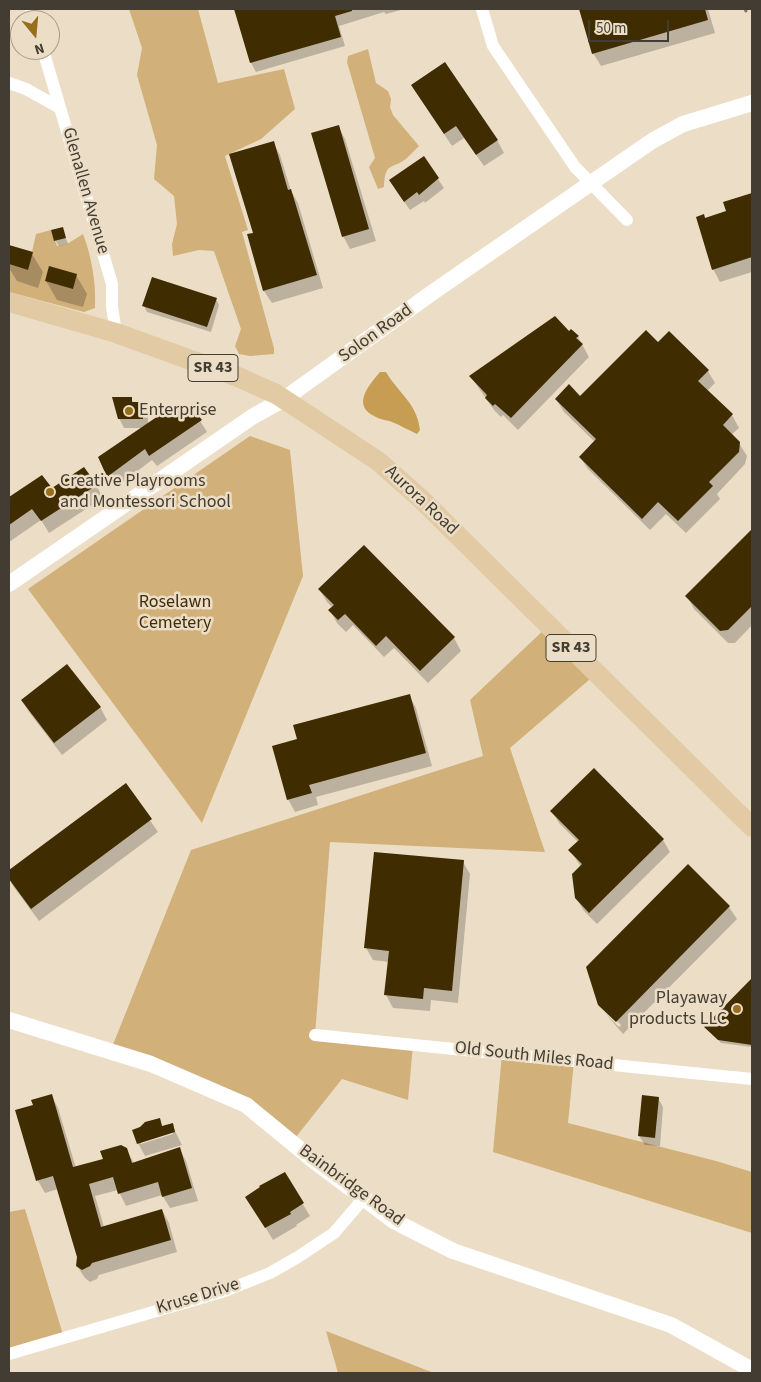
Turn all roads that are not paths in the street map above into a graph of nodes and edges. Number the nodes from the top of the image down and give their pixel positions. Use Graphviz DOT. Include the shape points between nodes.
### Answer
graph roads {
  1 [pos="482,9"];
  2 [pos="46,60"];
  3 [pos="9,84"];
  4 [pos="752,103"];
  5 [pos="60,108"];
  6 [pos="590,184"];
  7 [pos="627,220"];
  8 [pos="9,302"];
  9 [pos="116,333"];
  10 [pos="284,399"];
  11 [pos="9,584"];
  12 [pos="752,827"];
  13 [pos="9,1020"];
  14 [pos="315,1035"];
  15 [pos="752,1079"];
  16 [pos="364,1198"];
  17 [pos="9,1354"];
  18 [pos="752,1370"];
  1 -- 6 [label="street" via="493,46"];
  2 -- 5 [label="street, Glenallen Avenue"];
  3 -- 5 [label="street" via="26,89"];
  4 -- 6 [label="street, Solon Road" via="683,124"];
  5 -- 9 [label="street, Glenallen Avenue" via="112,284"];
  6 -- 7 [label="street"];
  6 -- 10 [label="street, Solon Road"];
  8 -- 9 [label="main road, Aurora Road / SR 43"];
  9 -- 10 [label="main road, Aurora Road / SR 43" via="238,377"];
  10 -- 11 [label="street, Solon Road" via="252,417"];
  10 -- 12 [label="main road, Aurora Road / SR 43" via="378,460 421,499"];
  13 -- 16 [label="street, Bainbridge Road" via="151,1064 246,1105"];
  14 -- 15 [label="street, Old South Miles Road"];
  16 -- 17 [label="street, Kruse Drive" via="334,1234 270,1273 225,1291"];
  16 -- 18 [label="street, Bainbridge Road" via="394,1221 453,1251 671,1325"];
}
